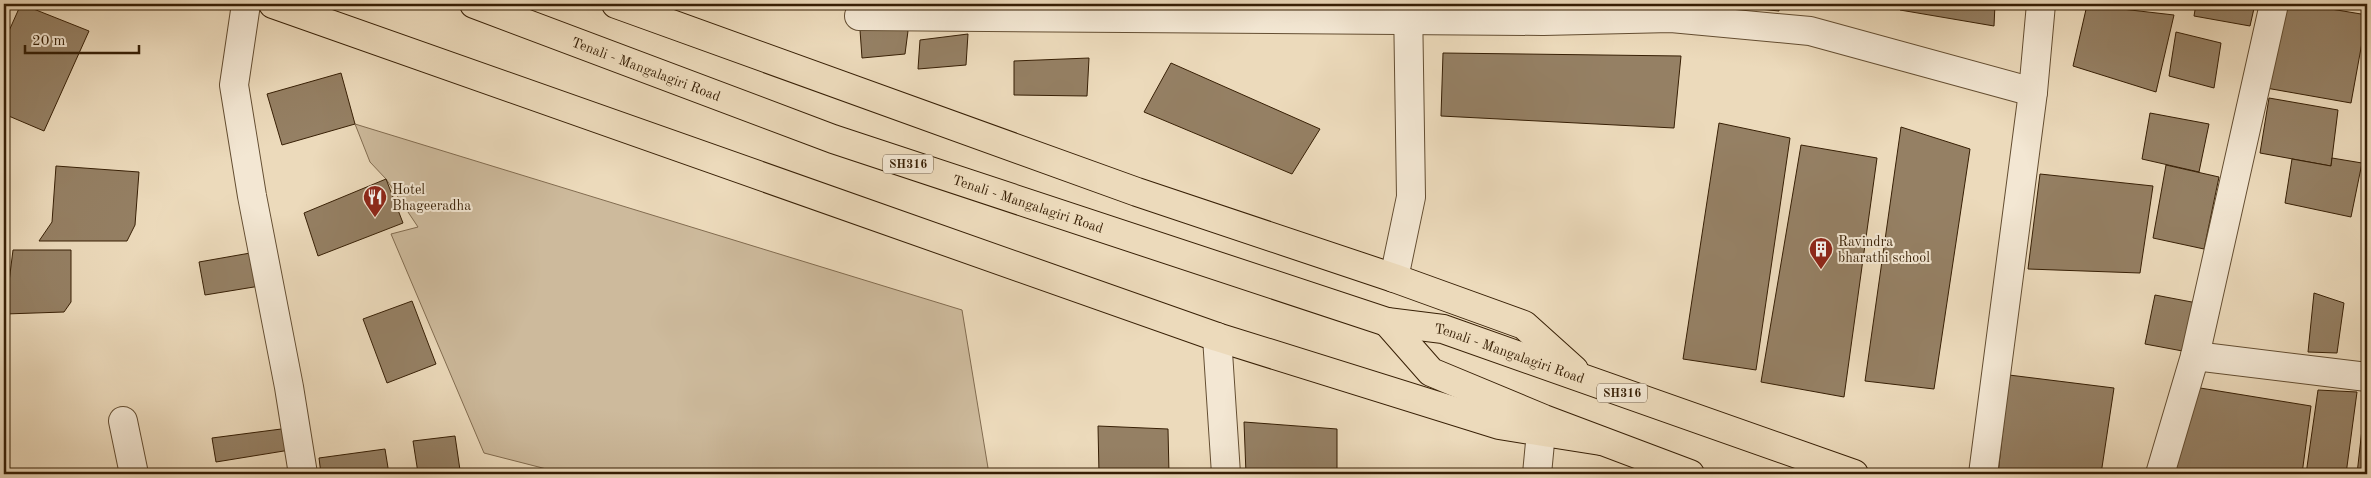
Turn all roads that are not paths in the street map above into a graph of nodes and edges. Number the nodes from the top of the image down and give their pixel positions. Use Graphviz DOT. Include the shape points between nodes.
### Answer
graph roads {
  1 [pos="246,4"];
  2 [pos="273,4"];
  3 [pos="474,4"];
  4 [pos="616,4"];
  5 [pos="2041,4"];
  6 [pos="2274,4"];
  7 [pos="1408,12"];
  8 [pos="859,16"];
  9 [pos="2033,92"];
  10 [pos="1394,278"];
  11 [pos="1387,322"];
  12 [pos="1218,337"];
  13 [pos="2195,356"];
  14 [pos="2367,377"];
  15 [pos="1585,380"];
  16 [pos="123,422"];
  17 [pos="1541,432"];
  18 [pos="1601,441"];
  19 [pos="134,474"];
  20 [pos="303,474"];
  21 [pos="1226,474"];
  22 [pos="1537,474"];
  23 [pos="1690,474"];
  24 [pos="1854,474"];
  25 [pos="1983,474"];
  26 [pos="2160,474"];
  1 -- 20 [label="street" via="234,85"];
  2 -- 12 [label="main road"];
  3 -- 11 [label="main road, Tenali - Mangalagiri Road / SH316" via="833,139"];
  4 -- 10 [label="main road" via="1127,188"];
  5 -- 9 [label="street"];
  6 -- 13 [label="street"];
  7 -- 8 [label="street"];
  7 -- 9 [label="street" via="1543,22 1671,18 1810,31"];
  7 -- 10 [label="street" via="1411,197"];
  9 -- 25 [label="street"];
  10 -- 15 [label="main road" via="1524,325"];
  11 -- 15 [label="main road, Tenali - Mangalagiri Road / SH316" via="1443,328"];
  11 -- 18 [label="main road, Tenali - Mangalagiri Road / SH316" via="1431,372"];
  12 -- 17 [label="main road" via="1499,425"];
  12 -- 21 [label="street"];
  13 -- 14 [label="street"];
  13 -- 26 [label="street"];
  15 -- 24 [label="main road, Tenali - Mangalagiri Road / SH316"];
  16 -- 19 [label="street"];
  17 -- 18 [label="main road"];
  17 -- 22 [label="street"];
  18 -- 23 [label="main road, Tenali - Mangalagiri Road / SH316"];
}
